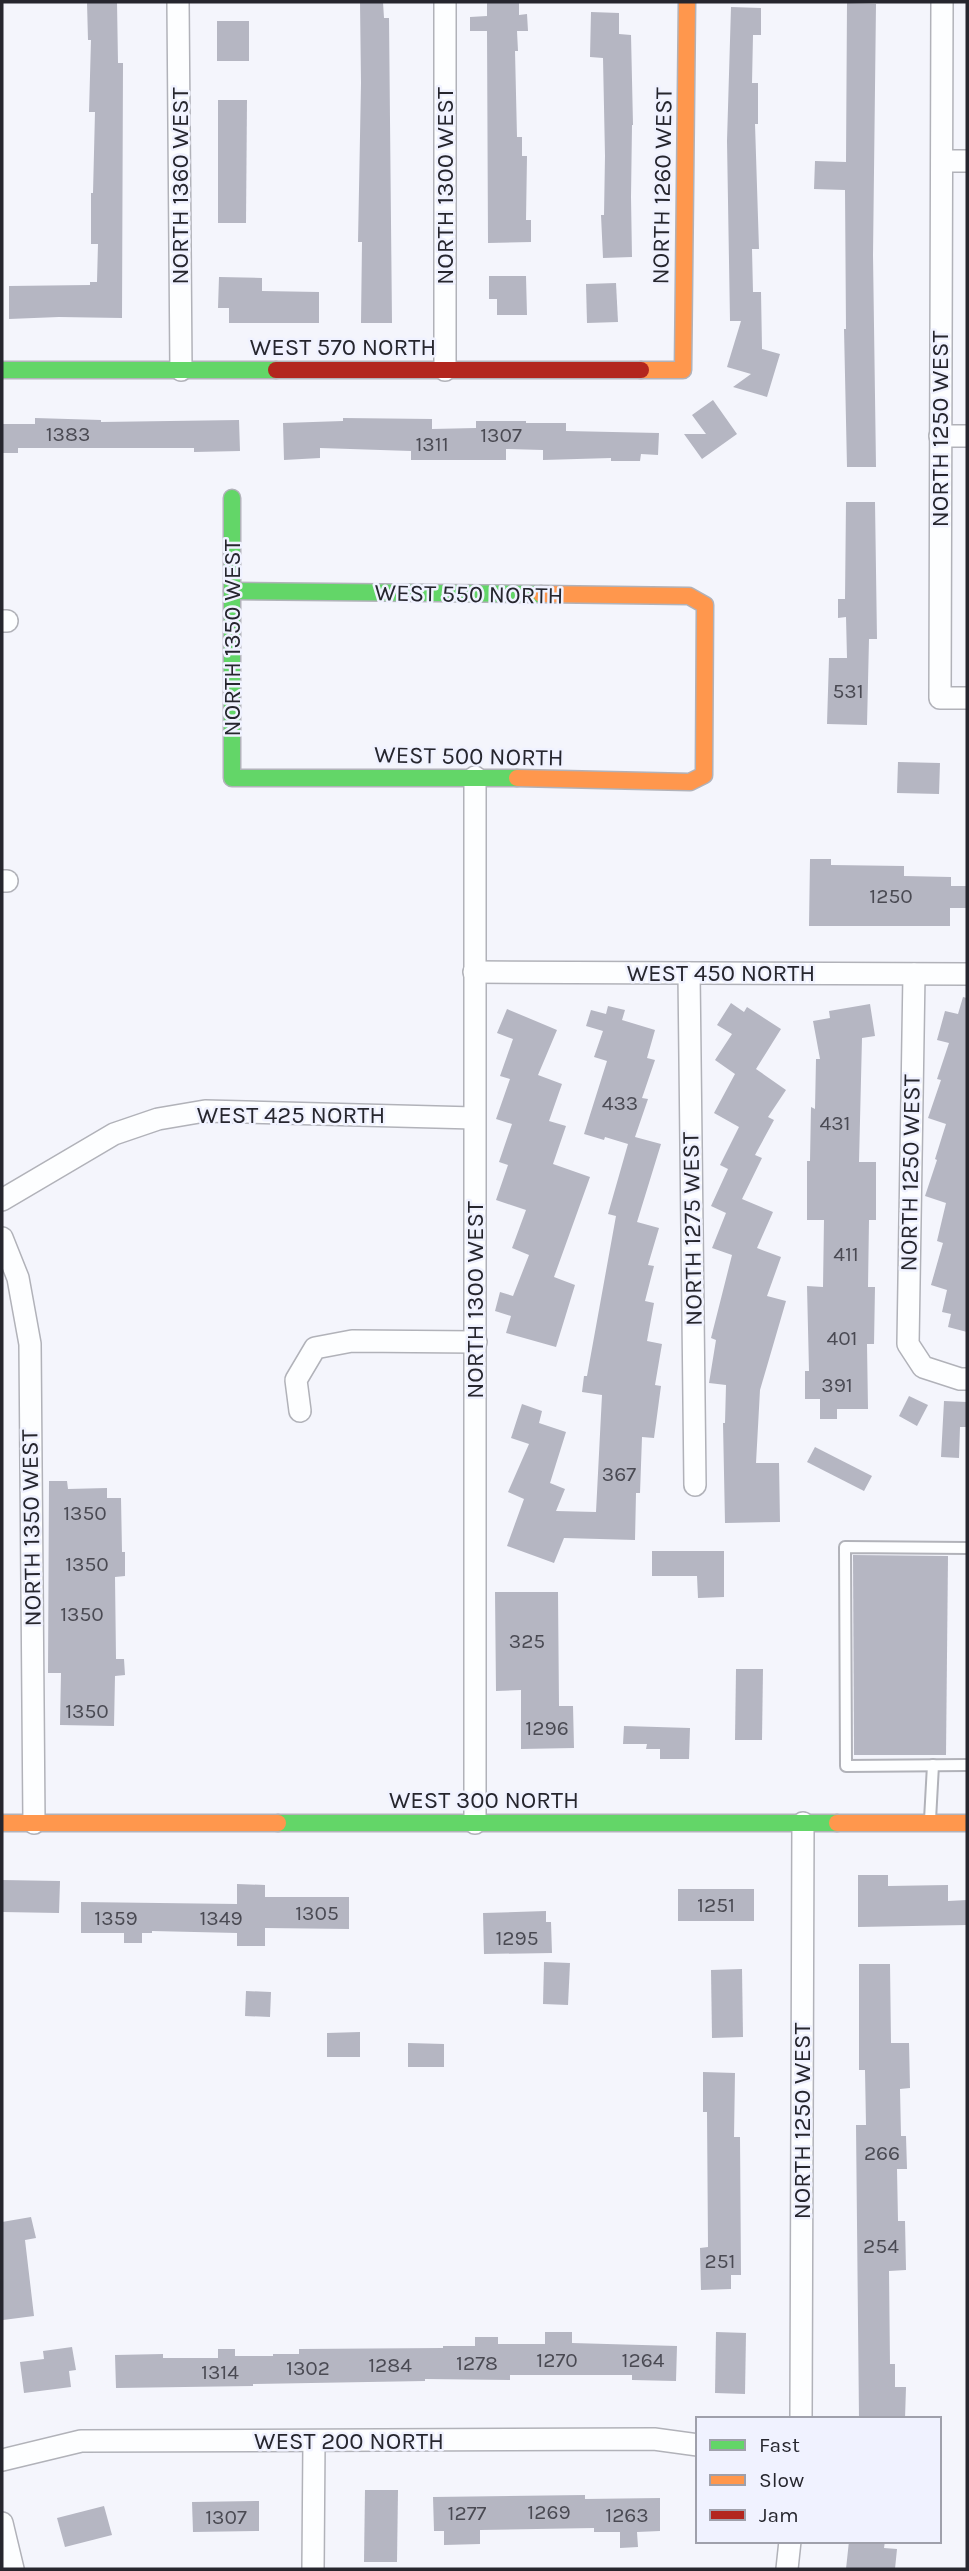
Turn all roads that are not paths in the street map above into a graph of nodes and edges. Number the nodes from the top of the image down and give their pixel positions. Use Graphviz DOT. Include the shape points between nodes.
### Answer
graph roads {
  1 [pos="178,2"];
  2 [pos="444,2"];
  3 [pos="687,2"];
  4 [pos="942,2"];
  5 [pos="942,161"];
  6 [pos="967,161"];
  7 [pos="2,370"];
  8 [pos="181,370"];
  9 [pos="445,370"];
  10 [pos="683,370"];
  11 [pos="940,436"];
  12 [pos="967,436"];
  13 [pos="232,498"];
  14 [pos="232,591"];
  15 [pos="967,698"];
  16 [pos="704,775"];
  17 [pos="475,777"];
  18 [pos="232,778"];
  19 [pos="474,972"];
  20 [pos="689,973"];
  21 [pos="914,974"];
  22 [pos="967,974"];
  23 [pos="474,1118"];
  24 [pos="2,1200"];
  25 [pos="2,1238"];
  26 [pos="476,1342"];
  27 [pos="967,1379"];
  28 [pos="300,1411"];
  29 [pos="695,1485"];
  30 [pos="967,1548"];
  31 [pos="933,1765"];
  32 [pos="967,1765"];
  33 [pos="2,1823"];
  34 [pos="34,1823"];
  35 [pos="475,1823"];
  36 [pos="803,1823"];
  37 [pos="930,1823"];
  38 [pos="967,1823"];
  39 [pos="801,2417"];
  40 [pos="314,2441"];
  41 [pos="696,2445"];
  42 [pos="2,2460"];
  43 [pos="2,2523"];
  44 [pos="790,2543"];
  45 [pos="13,2569"];
  46 [pos="313,2569"];
  47 [pos="787,2569"];
  1 -- 8 [label="street, NORTH 1360 WEST"];
  2 -- 9 [label="street, NORTH 1300 WEST"];
  3 -- 10 [label="street, NORTH 1260 WEST"];
  4 -- 5 [label="street, NORTH 1250 WEST"];
  5 -- 6 [label="street"];
  5 -- 11 [label="street, NORTH 1250 WEST"];
  7 -- 8 [label="street, WEST 570 NORTH"];
  8 -- 9 [label="street, WEST 570 NORTH"];
  9 -- 10 [label="street, WEST 570 NORTH"];
  11 -- 12 [label="street"];
  11 -- 15 [label="street, NORTH 1250 WEST" via="940,698"];
  13 -- 14 [label="street, NORTH 1350 WEST"];
  14 -- 16 [label="street, WEST 550 NORTH" via="689,596 705,605"];
  14 -- 18 [label="street, NORTH 1350 WEST"];
  16 -- 17 [label="street, WEST 500 NORTH" via="690,782"];
  17 -- 18 [label="street, WEST 500 NORTH"];
  17 -- 19 [label="street, NORTH 1300 WEST"];
  19 -- 20 [label="street, WEST 450 NORTH"];
  19 -- 23 [label="street, NORTH 1300 WEST"];
  20 -- 21 [label="street, WEST 450 NORTH"];
  20 -- 29 [label="street, NORTH 1275 WEST"];
  21 -- 22 [label="street, WEST 450 NORTH"];
  21 -- 27 [label="street, NORTH 1250 WEST" via="908,1343 923,1367"];
  23 -- 24 [label="street, WEST 425 NORTH" via="205,1111 158,1119 114,1134"];
  23 -- 26 [label="street, NORTH 1300 WEST"];
  25 -- 34 [label="street, NORTH 1350 WEST" via="18,1278 30,1343"];
  26 -- 28 [label="street" via="352,1341 315,1348 296,1380"];
  26 -- 35 [label="street, NORTH 1300 WEST"];
  30 -- 31 [label="lane" via="845,1547 846,1766"];
  31 -- 32 [label="lane"];
  31 -- 37 [label="lane"];
  33 -- 34 [label="street, WEST 300 NORTH"];
  34 -- 35 [label="street, WEST 300 NORTH"];
  35 -- 36 [label="street, WEST 300 NORTH"];
  36 -- 37 [label="street, WEST 300 NORTH"];
  36 -- 39 [label="street, NORTH 1250 WEST"];
  37 -- 38 [label="street, WEST 300 NORTH"];
  40 -- 41 [label="street, WEST 200 NORTH" via="654,2439"];
  40 -- 42 [label="street, WEST 200 NORTH" via="81,2441"];
  40 -- 46 [label="street"];
  43 -- 45 [label="street"];
  44 -- 47 [label="street"];
}
